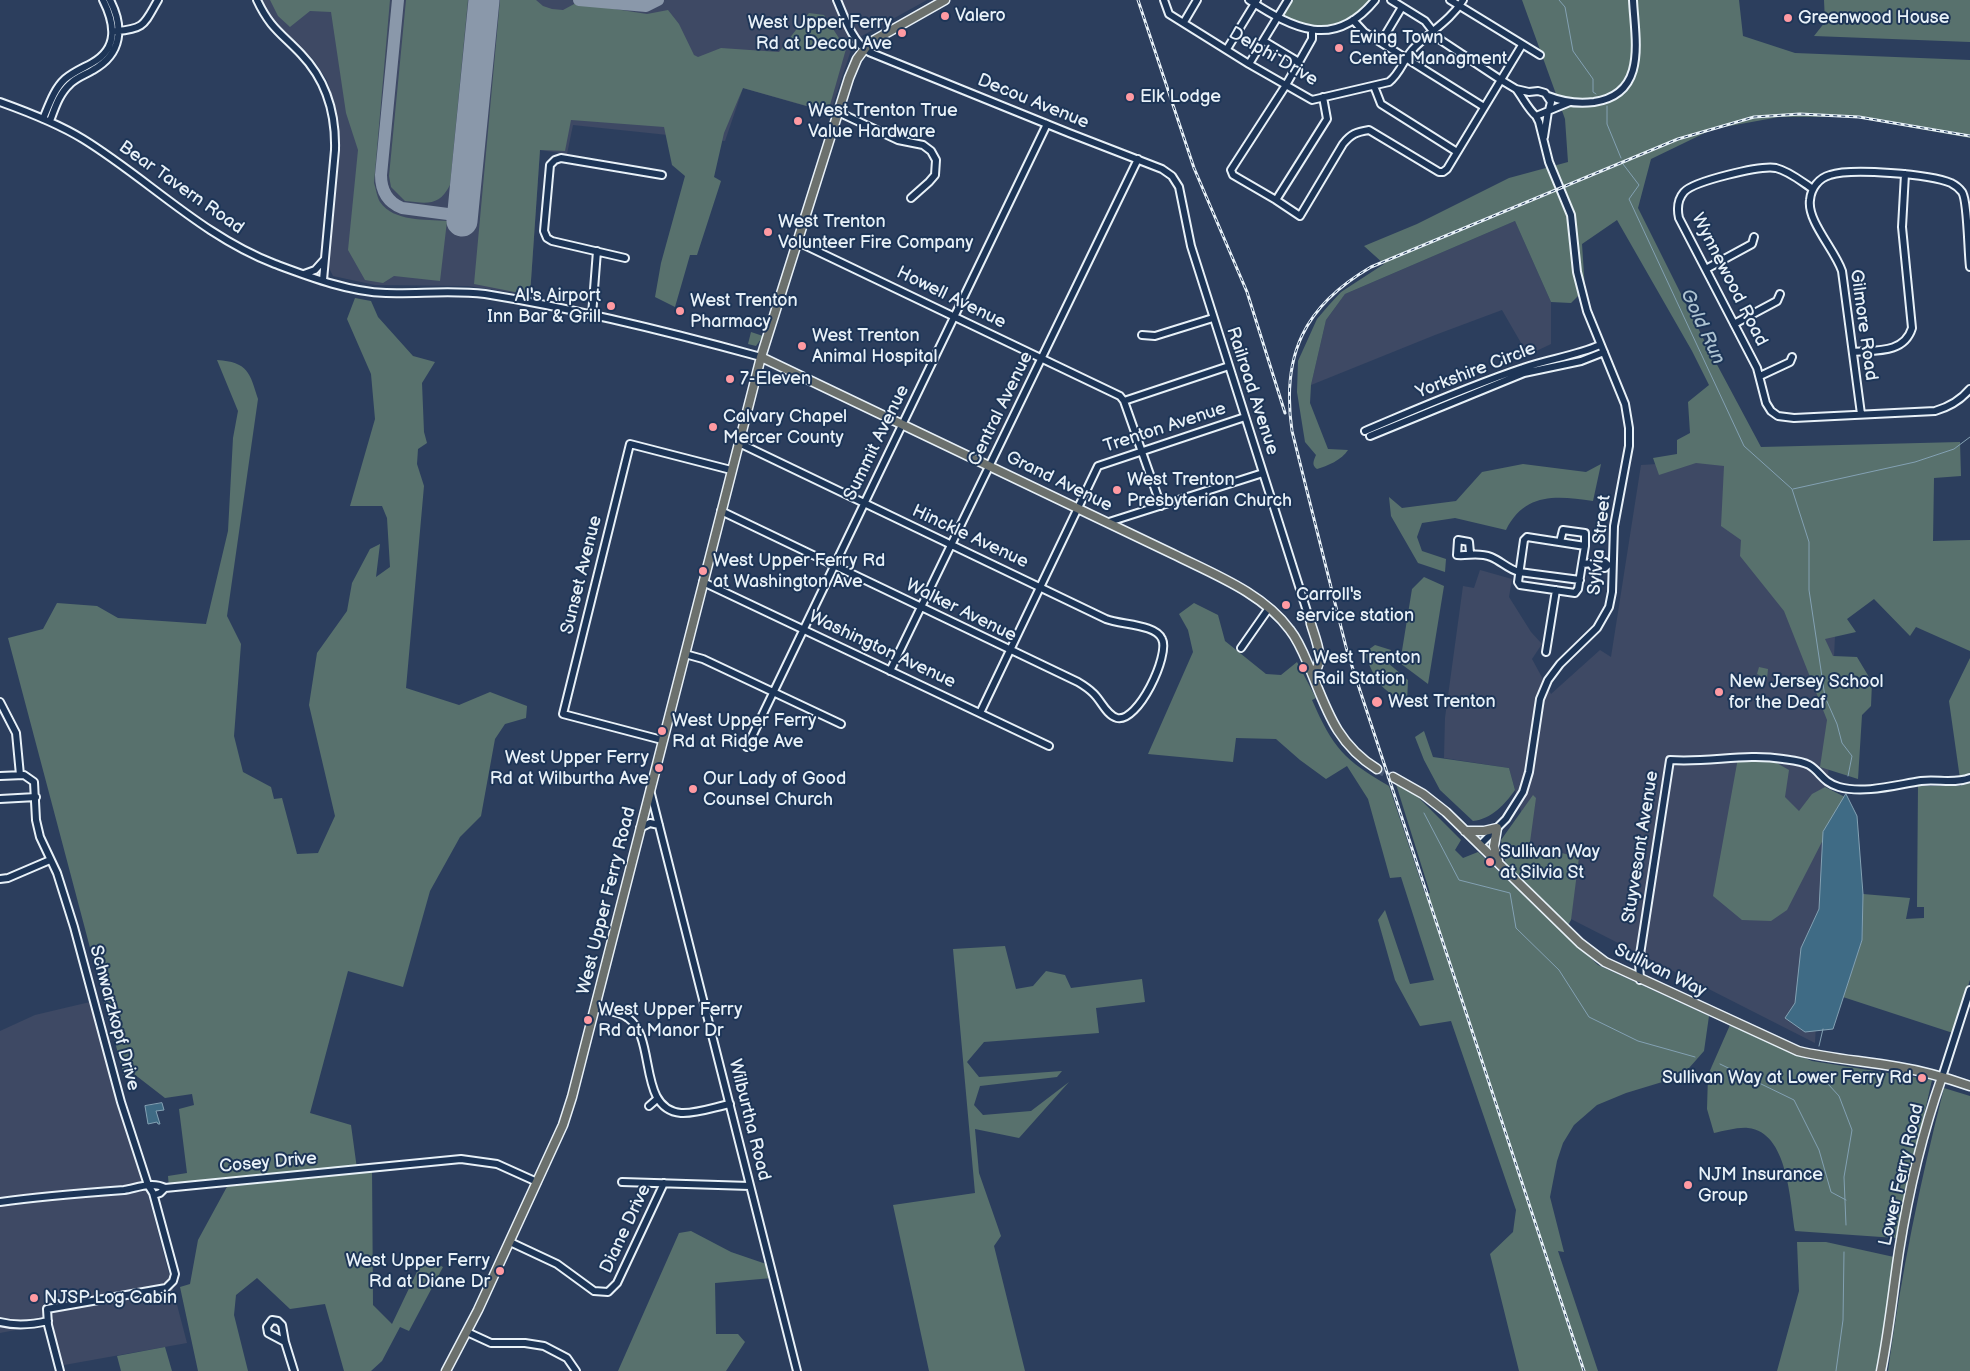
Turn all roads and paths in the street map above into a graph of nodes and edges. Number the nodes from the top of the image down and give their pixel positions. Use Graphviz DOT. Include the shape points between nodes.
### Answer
graph roads {
  1 [pos="103,0"];
  2 [pos="110,0"];
  3 [pos="158,0"];
  4 [pos="257,0"];
  5 [pos="837,0"];
  6 [pos="945,0"];
  7 [pos="1164,0"];
  8 [pos="1197,0"];
  9 [pos="1288,0"];
  10 [pos="1375,0"];
  11 [pos="1391,0"];
  12 [pos="1450,0"];
  13 [pos="1633,0"];
  14 [pos="1254,1"];
  15 [pos="1461,3"];
  16 [pos="1402,7"];
  17 [pos="1277,18"];
  18 [pos="1353,20"];
  19 [pos="1184,22"];
  20 [pos="1312,30"];
  21 [pos="1433,31"];
  22 [pos="116,32"];
  23 [pos="1264,40"];
  24 [pos="1381,42"];
  25 [pos="1522,45"];
  26 [pos="864,49"];
  27 [pos="1227,49"];
  28 [pos="1540,55"];
  29 [pos="1407,58"];
  30 [pos="1299,62"];
  31 [pos="1249,64"];
  32 [pos="1501,80"];
  33 [pos="1286,85"];
  34 [pos="1374,86"];
  35 [pos="1516,89"];
  36 [pos="1533,92"];
  37 [pos="1548,96"];
  38 [pos="1323,97"];
  39 [pos="0,102"];
  40 [pos="1526,102"];
  41 [pos="1570,102"];
  42 [pos="1484,107"];
  43 [pos="838,112"];
  44 [pos="1550,112"];
  45 [pos="1536,116"];
  46 [pos="46,120"];
  47 [pos="1047,124"];
  48 [pos="1544,138"];
  49 [pos="1457,152"];
  50 [pos="1138,159"];
  51 [pos="1905,174"];
  52 [pos="662,175"];
  53 [pos="1813,189"];
  54 [pos="1181,194"];
  55 [pos="911,198"];
  56 [pos="1276,200"];
  57 [pos="1754,237"];
  58 [pos="798,242"];
  59 [pos="597,251"];
  60 [pos="325,257"];
  61 [pos="625,258"];
  62 [pos="1970,267"];
  63 [pos="1706,269"];
  64 [pos="304,274"];
  65 [pos="323,280"];
  66 [pos="1780,294"];
  67 [pos="592,315"];
  68 [pos="954,316"];
  69 [pos="1213,318"];
  70 [pos="1734,324"];
  71 [pos="1142,336"];
  72 [pos="1600,345"];
  73 [pos="1604,352"];
  74 [pos="1853,352"];
  75 [pos="762,357"];
  76 [pos="1792,357"];
  77 [pos="1042,359"];
  78 [pos="1229,366"];
  79 [pos="1760,376"];
  80 [pos="1970,389"];
  81 [pos="1124,401"];
  82 [pos="1861,414"];
  83 [pos="1245,417"];
  84 [pos="902,423"];
  85 [pos="739,443"];
  86 [pos="1142,451"];
  87 [pos="990,465"];
  88 [pos="731,470"];
  89 [pos="1263,473"];
  90 [pos="864,503"];
  91 [pos="1161,506"];
  92 [pos="1078,508"];
  93 [pos="721,512"];
  94 [pos="1109,522"];
  95 [pos="1560,542"];
  96 [pos="952,545"];
  97 [pos="1584,546"];
  98 [pos="1470,553"];
  99 [pos="1582,564"];
  100 [pos="1610,565"];
  101 [pos="834,566"];
  102 [pos="1519,572"];
  103 [pos="1580,580"];
  104 [pos="703,582"];
  105 [pos="1041,586"];
  106 [pos="1556,590"];
  107 [pos="921,608"];
  108 [pos="1269,608"];
  109 [pos="1311,624"];
  110 [pos="804,629"];
  111 [pos="1241,648"];
  112 [pos="1010,651"];
  113 [pos="1546,652"];
  114 [pos="685,654"];
  115 [pos="1158,667"];
  116 [pos="890,671"];
  117 [pos="1312,673"];
  118 [pos="773,692"];
  119 [pos="0,702"];
  120 [pos="980,713"];
  121 [pos="841,724"];
  122 [pos="662,740"];
  123 [pos="1049,746"];
  124 [pos="747,747"];
  125 [pos="1377,769"];
  126 [pos="20,775"];
  127 [pos="0,776"];
  128 [pos="1393,777"];
  129 [pos="1970,778"];
  130 [pos="650,790"];
  131 [pos="36,797"];
  132 [pos="0,799"];
  133 [pos="657,816"];
  134 [pos="643,819"];
  135 [pos="659,826"];
  136 [pos="640,828"];
  137 [pos="1497,828"];
  138 [pos="1465,831"];
  139 [pos="1480,845"];
  140 [pos="50,860"];
  141 [pos="1498,863"];
  142 [pos="0,879"];
  143 [pos="1640,980"];
  144 [pos="1970,990"];
  145 [pos="595,1008"];
  146 [pos="1942,1077"];
  147 [pos="1970,1086"];
  148 [pos="658,1099"];
  149 [pos="730,1104"];
  150 [pos="649,1106"];
  151 [pos="537,1182"];
  152 [pos="622,1182"];
  153 [pos="664,1183"];
  154 [pos="148,1185"];
  155 [pos="750,1186"];
  156 [pos="165,1188"];
  157 [pos="154,1195"];
  158 [pos="0,1202"];
  159 [pos="510,1242"];
  160 [pos="48,1321"];
  161 [pos="0,1322"];
  162 [pos="467,1332"];
  163 [pos="285,1342"];
  164 [pos="60,1371"];
  165 [pos="294,1371"];
  166 [pos="446,1371"];
  167 [pos="576,1371"];
  168 [pos="796,1371"];
  169 [pos="1881,1371"];
  1 -- 22 [label="street"];
  2 -- 22 [label="street" via="116,14"];
  3 -- 22 [label="street" via="138,29"];
  4 -- 60 [label="street" via="271,25 312,68 331,106 335,140"];
  5 -- 26 [label="street"];
  6 -- 26 [label="main road" via="875,39"];
  7 -- 19 [label="street, Delphi Drive" via="1169,14"];
  8 -- 19 [label="street"];
  9 -- 17 [label="street"];
  10 -- 18 [label="street"];
  11 -- 16 [label="street"];
  12 -- 15 [label="street"];
  13 -- 41 [label="street" via="1636,60 1631,78 1625,87 1606,100"];
  14 -- 17 [label="street"];
  14 -- 27 [label="street"];
  15 -- 21 [label="street, Delphi Drive" via="1453,15"];
  15 -- 25 [label="street"];
  16 -- 21 [label="street"];
  16 -- 24 [label="street"];
  17 -- 20 [label="street"];
  17 -- 23 [label="street"];
  18 -- 20 [label="street" via="1337,27"];
  18 -- 24 [label="street" via="1364,32"];
  19 -- 27 [label="street, Delphi Drive"];
  20 -- 30 [label="street" via="1312,38"];
  21 -- 29 [label="street, Delphi Drive" via="1413,48"];
  21 -- 32 [label="street" via="1439,39"];
  22 -- 46 [label="street" via="101,57 58,86"];
  23 -- 30 [label="street"];
  23 -- 31 [label="street"];
  24 -- 29 [label="street"];
  25 -- 28 [label="street"];
  25 -- 32 [label="street"];
  26 -- 43 [label="main road, West Upper Ferry Road" via="857,59"];
  26 -- 47 [label="street, Decou Avenue"];
  27 -- 31 [label="street, Delphi Drive"];
  29 -- 34 [label="street, Delphi Drive" via="1396,77"];
  29 -- 42 [label="street"];
  30 -- 33 [label="street"];
  31 -- 33 [label="street, Delphi Drive"];
  32 -- 35 [label="street"];
  32 -- 42 [label="street"];
  33 -- 38 [label="street, Delphi Drive" via="1312,100"];
  33 -- 56 [label="street" via="1231,170 1233,175"];
  34 -- 38 [label="street, Delphi Drive"];
  34 -- 49 [label="street" via="1381,104"];
  35 -- 36 [label="street"];
  35 -- 40 [label="street"];
  36 -- 37 [label="street"];
  36 -- 40 [label="street"];
  37 -- 41 [label="street"];
  37 -- 44 [label="street"];
  38 -- 56 [label="street" via="1327,120"];
  39 -- 46 [label="street, Bear Tavern Road"];
  40 -- 45 [label="street"];
  41 -- 44 [label="street"];
  42 -- 49 [label="street"];
  43 -- 55 [label="street" via="898,140 923,145 931,151 936,160 935,174"];
  43 -- 58 [label="main road, West Upper Ferry Road"];
  44 -- 45 [label="street"];
  44 -- 48 [label="street"];
  45 -- 48 [label="street"];
  46 -- 64 [label="street, Bear Tavern Road" via="96,147 227,241"];
  47 -- 50 [label="street, Decou Avenue"];
  47 -- 68 [label="street, Summit Avenue"];
  48 -- 72 [label="street, Sylvia Street" via="1549,162 1571,215 1577,272"];
  49 -- 56 [label="street" via="1447,169 1439,172 1369,130 1357,132 1343,144 1300,216"];
  50 -- 54 [label="street, Decou Avenue" via="1168,172"];
  50 -- 77 [label="street, Central Avenue"];
  51 -- 53 [label="street" via="1836,174 1824,178"];
  51 -- 62 [label="street" via="1948,182 1962,191 1966,202"];
  51 -- 74 [label="street" via="1903,246 1912,328 1907,339 1895,348"];
  52 -- 59 [label="street" via="561,158 555,160 550,168 544,231 547,238"];
  53 -- 63 [label="street, Wynnewood Road" via="1775,168 1725,176 1688,189 1680,197 1679,218"];
  53 -- 74 [label="street, Gilmore Road" via="1810,212 1836,255 1842,272"];
  54 -- 69 [label="street, Railroad Avenue" via="1191,246"];
  57 -- 63 [label="street" via="1752,244"];
  58 -- 68 [label="street, Howell Avenue"];
  58 -- 75 [label="main road, West Upper Ferry Road"];
  59 -- 61 [label="street"];
  59 -- 67 [label="street"];
  60 -- 64 [label="street" via="318,268"];
  60 -- 65 [label="street"];
  63 -- 70 [label="street, Wynnewood Road"];
  64 -- 65 [label="street, Bear Tavern Road"];
  65 -- 67 [label="street, Bear Tavern Road" via="373,292 484,294"];
  66 -- 70 [label="street" via="1777,301"];
  67 -- 75 [label="street, Bear Tavern Road"];
  68 -- 77 [label="street, Howell Avenue"];
  68 -- 84 [label="street, Summit Avenue"];
  69 -- 71 [label="street" via="1156,336"];
  69 -- 78 [label="street, Railroad Avenue"];
  70 -- 79 [label="street, Wynnewood Road"];
  72 -- 73 [label="street, Sylvia Street"];
  72 -- 73 [label="street, Yorkshire Circle" via="1503,374 1367,433 1524,372 1582,361"];
  73 -- 100 [label="street, Sylvia Street" via="1621,391 1629,428"];
  74 -- 82 [label="street, Gilmore Road"];
  75 -- 84 [label="main road, Grand Avenue"];
  75 -- 85 [label="main road, West Upper Ferry Road"];
  76 -- 79 [label="street" via="1790,362"];
  77 -- 81 [label="street, Howell Avenue" via="1120,396"];
  77 -- 87 [label="street, Central Avenue"];
  78 -- 81 [label="street"];
  78 -- 83 [label="street, Railroad Avenue"];
  79 -- 82 [label="street, Wynnewood Road" via="1766,403 1778,416"];
  80 -- 82 [label="street" via="1943,409"];
  81 -- 86 [label="street"];
  83 -- 86 [label="street, Trenton Avenue"];
  83 -- 89 [label="street, Railroad Avenue"];
  84 -- 87 [label="main road, Grand Avenue"];
  84 -- 90 [label="street, Summit Avenue"];
  85 -- 88 [label="main road, West Upper Ferry Road"];
  85 -- 90 [label="street, Hinckle Avenue"];
  86 -- 91 [label="street"];
  86 -- 92 [label="street, Trenton Avenue" via="1098,466"];
  87 -- 92 [label="main road, Grand Avenue"];
  87 -- 96 [label="street, Central Avenue"];
  88 -- 93 [label="main road, West Upper Ferry Road"];
  88 -- 122 [label="street, Sunset Avenue" via="630,444 563,714"];
  89 -- 91 [label="street"];
  89 -- 109 [label="street, Railroad Avenue"];
  90 -- 96 [label="street, Hinckle Avenue"];
  90 -- 101 [label="street, Summit Avenue"];
  91 -- 94 [label="street"];
  92 -- 94 [label="main road, Grand Avenue"];
  92 -- 105 [label="street, Trenton Avenue"];
  93 -- 101 [label="street, Walker Avenue"];
  93 -- 104 [label="main road, West Upper Ferry Road"];
  94 -- 108 [label="main road, Grand Avenue" via="1212,574"];
  95 -- 97 [label="street"];
  95 -- 97 [label="street" via="1563,530 1584,533"];
  95 -- 102 [label="street" via="1525,538"];
  96 -- 105 [label="street, Hinckle Avenue"];
  96 -- 107 [label="street, Central Avenue"];
  97 -- 99 [label="street"];
  98 -- 102 [label="street" via="1493,558"];
  99 -- 100 [label="street" via="1605,568"];
  99 -- 103 [label="street"];
  100 -- 137 [label="street, Sylvia Street" via="1611,600 1605,615 1597,628 1560,664 1544,688 1526,783 1512,811"];
  101 -- 107 [label="street, Walker Avenue"];
  101 -- 110 [label="street, Summit Avenue"];
  102 -- 103 [label="street"];
  102 -- 106 [label="street" via="1520,585"];
  103 -- 106 [label="street" via="1575,593"];
  104 -- 110 [label="street, Washington Avenue"];
  104 -- 114 [label="main road, West Upper Ferry Road"];
  105 -- 112 [label="street, Trenton Avenue"];
  105 -- 115 [label="street, Hinckle Avenue" via="1111,620 1158,633 1164,645"];
  106 -- 113 [label="street"];
  107 -- 112 [label="street, Walker Avenue"];
  107 -- 116 [label="street, Central Avenue"];
  108 -- 111 [label="street"];
  108 -- 117 [label="main road, Grand Avenue" via="1291,631"];
  109 -- 117 [label="main road" via="1320,663"];
  110 -- 116 [label="street, Washington Avenue"];
  110 -- 118 [label="street, Summit Avenue"];
  112 -- 115 [label="street, Walker Avenue" via="1078,682 1093,692 1109,713 1120,718 1129,716 1137,707"];
  112 -- 120 [label="street, Trenton Avenue"];
  114 -- 118 [label="street" via="703,659"];
  114 -- 122 [label="main road, West Upper Ferry Road"];
  116 -- 120 [label="street, Washington Avenue"];
  117 -- 125 [label="main road, Grand Avenue" via="1340,735 1354,752"];
  118 -- 121 [label="street"];
  118 -- 124 [label="street, Summit Avenue"];
  119 -- 126 [label="street" via="16,733"];
  120 -- 123 [label="street, Washington Avenue"];
  122 -- 130 [label="main road, West Upper Ferry Road"];
  126 -- 127 [label="street"];
  126 -- 131 [label="street" via="34,782"];
  128 -- 138 [label="main road, Sullivan Way" via="1434,801"];
  129 -- 143 [label="street, Stuyvesant Avenue" via="1960,782 1922,781 1853,790 1828,783 1809,764 1784,759 1758,756 1692,762 1670,760 1639,961"];
  130 -- 133 [label="street, Wilburtha Road"];
  130 -- 134 [label="main road, West Upper Ferry Road"];
  131 -- 132 [label="street"];
  131 -- 140 [label="street, Schwarzkopf Drive" via="36,820"];
  133 -- 134 [label="street"];
  133 -- 135 [label="street, Wilburtha Road"];
  134 -- 136 [label="main road, West Upper Ferry Road"];
  135 -- 136 [label="street" via="650,823"];
  135 -- 149 [label="street, Wilburtha Road"];
  136 -- 145 [label="main road, West Upper Ferry Road"];
  137 -- 138 [label="main road"];
  137 -- 139 [label="street, Sylvia Street"];
  137 -- 141 [label="main road" via="1494,849"];
  138 -- 139 [label="main road, Sullivan Way"];
  139 -- 141 [label="main road, Sullivan Way"];
  140 -- 142 [label="street"];
  140 -- 154 [label="street, Schwarzkopf Drive" via="58,873 114,1081"];
  141 -- 143 [label="main road, Sullivan Way" via="1586,948"];
  143 -- 146 [label="main road, Sullivan Way" via="1798,1051 1826,1058 1898,1066"];
  144 -- 146 [label="street, Lower Ferry Road"];
  145 -- 148 [label="street" via="624,1015 638,1028"];
  145 -- 151 [label="main road, West Upper Ferry Road" via="568,1109"];
  146 -- 147 [label="main road, Sullivan Way"];
  146 -- 169 [label="main road, Lower Ferry Road" via="1923,1139 1900,1248"];
  148 -- 149 [label="street" via="670,1110 682,1113"];
  148 -- 150 [label="street"];
  149 -- 155 [label="street, Wilburtha Road"];
  151 -- 156 [label="street, Cosey Drive" via="503,1166 461,1159"];
  151 -- 159 [label="main road, West Upper Ferry Road"];
  152 -- 153 [label="street, Diane Drive"];
  153 -- 155 [label="street, Diane Drive"];
  153 -- 159 [label="street, Diane Drive" via="617,1283 608,1292 594,1291 557,1264"];
  154 -- 156 [label="street, Cosey Drive"];
  154 -- 157 [label="street, Schwarzkopf Drive"];
  154 -- 158 [label="street, Cosey Drive"];
  155 -- 168 [label="street, Wilburtha Road"];
  156 -- 157 [label="street"];
  157 -- 160 [label="street, Schwarzkopf Drive" via="175,1274 172,1281 166,1288 47,1309"];
  159 -- 162 [label="main road, West Upper Ferry Road"];
  160 -- 161 [label="street" via="28,1325"];
  160 -- 164 [label="street"];
  162 -- 166 [label="main road, West Upper Ferry Road"];
  162 -- 167 [label="street" via="492,1342 544,1346 567,1358"];
  163 -- 165 [label="street"];
}
